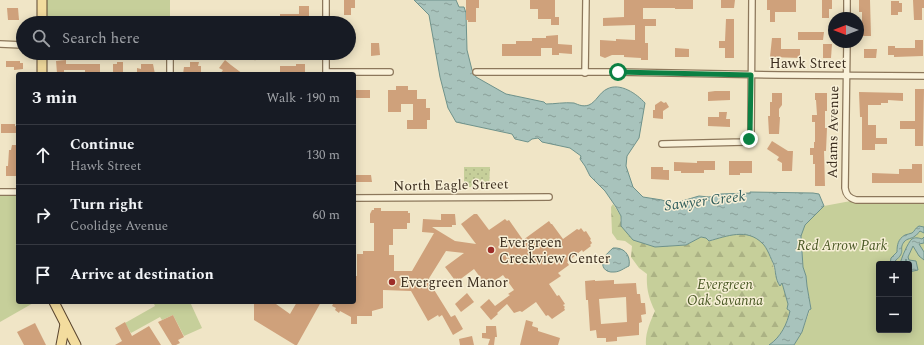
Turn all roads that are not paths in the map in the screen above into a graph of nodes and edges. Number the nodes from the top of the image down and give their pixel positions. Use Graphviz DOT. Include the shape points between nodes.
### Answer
graph roads {
  1 [pos="42,0"];
  2 [pos="326,0"];
  3 [pos="586,0"];
  4 [pos="752,0"];
  5 [pos="847,0"];
  6 [pos="847,12"];
  7 [pos="42,16"];
  8 [pos="326,16"];
  9 [pos="0,44"];
  10 [pos="16,45"];
  11 [pos="847,48"];
  12 [pos="42,60"];
  13 [pos="170,60"];
  14 [pos="326,60"];
  15 [pos="42,72"];
  16 [pos="170,72"];
  17 [pos="326,72"];
  18 [pos="390,72"];
  19 [pos="476,72"];
  20 [pos="356,73"];
  21 [pos="586,73"];
  22 [pos="751,75"];
  23 [pos="846,76"];
  24 [pos="924,76"];
  25 [pos="662,144"];
  26 [pos="0,192"];
  27 [pos="16,192"];
  28 [pos="549,197"];
  29 [pos="356,198"];
  30 [pos="924,200"];
  31 [pos="55,304"];
  32 [pos="65,324"];
  33 [pos="61,345"];
  34 [pos="76,345"];
  1 -- 7 [label="main road"];
  2 -- 8 [label="street"];
  3 -- 21 [label="street"];
  4 -- 22 [label="street"];
  5 -- 6 [label="street"];
  9 -- 10 [label="street"];
  11 -- 23 [label="street, Adams Avenue"];
  12 -- 15 [label="main road"];
  13 -- 16 [label="street"];
  14 -- 17 [label="street"];
  18 -- 20 [label="street"];
  19 -- 21 [label="street, Hawk Street"];
  21 -- 22 [label="street, Hawk Street"];
  22 -- 23 [label="street, Hawk Street"];
  22 -- 25 [label="street" via="750,135 747,141"];
  23 -- 24 [label="street, Hawk Street"];
  23 -- 30 [label="street, Adams Avenue" via="845,188 849,196 856,200"];
  26 -- 27 [label="street"];
  28 -- 29 [label="street, North Eagle Street"];
  31 -- 32 [label="main road"];
  32 -- 33 [label="main road"];
  32 -- 34 [label="main road"];
}
